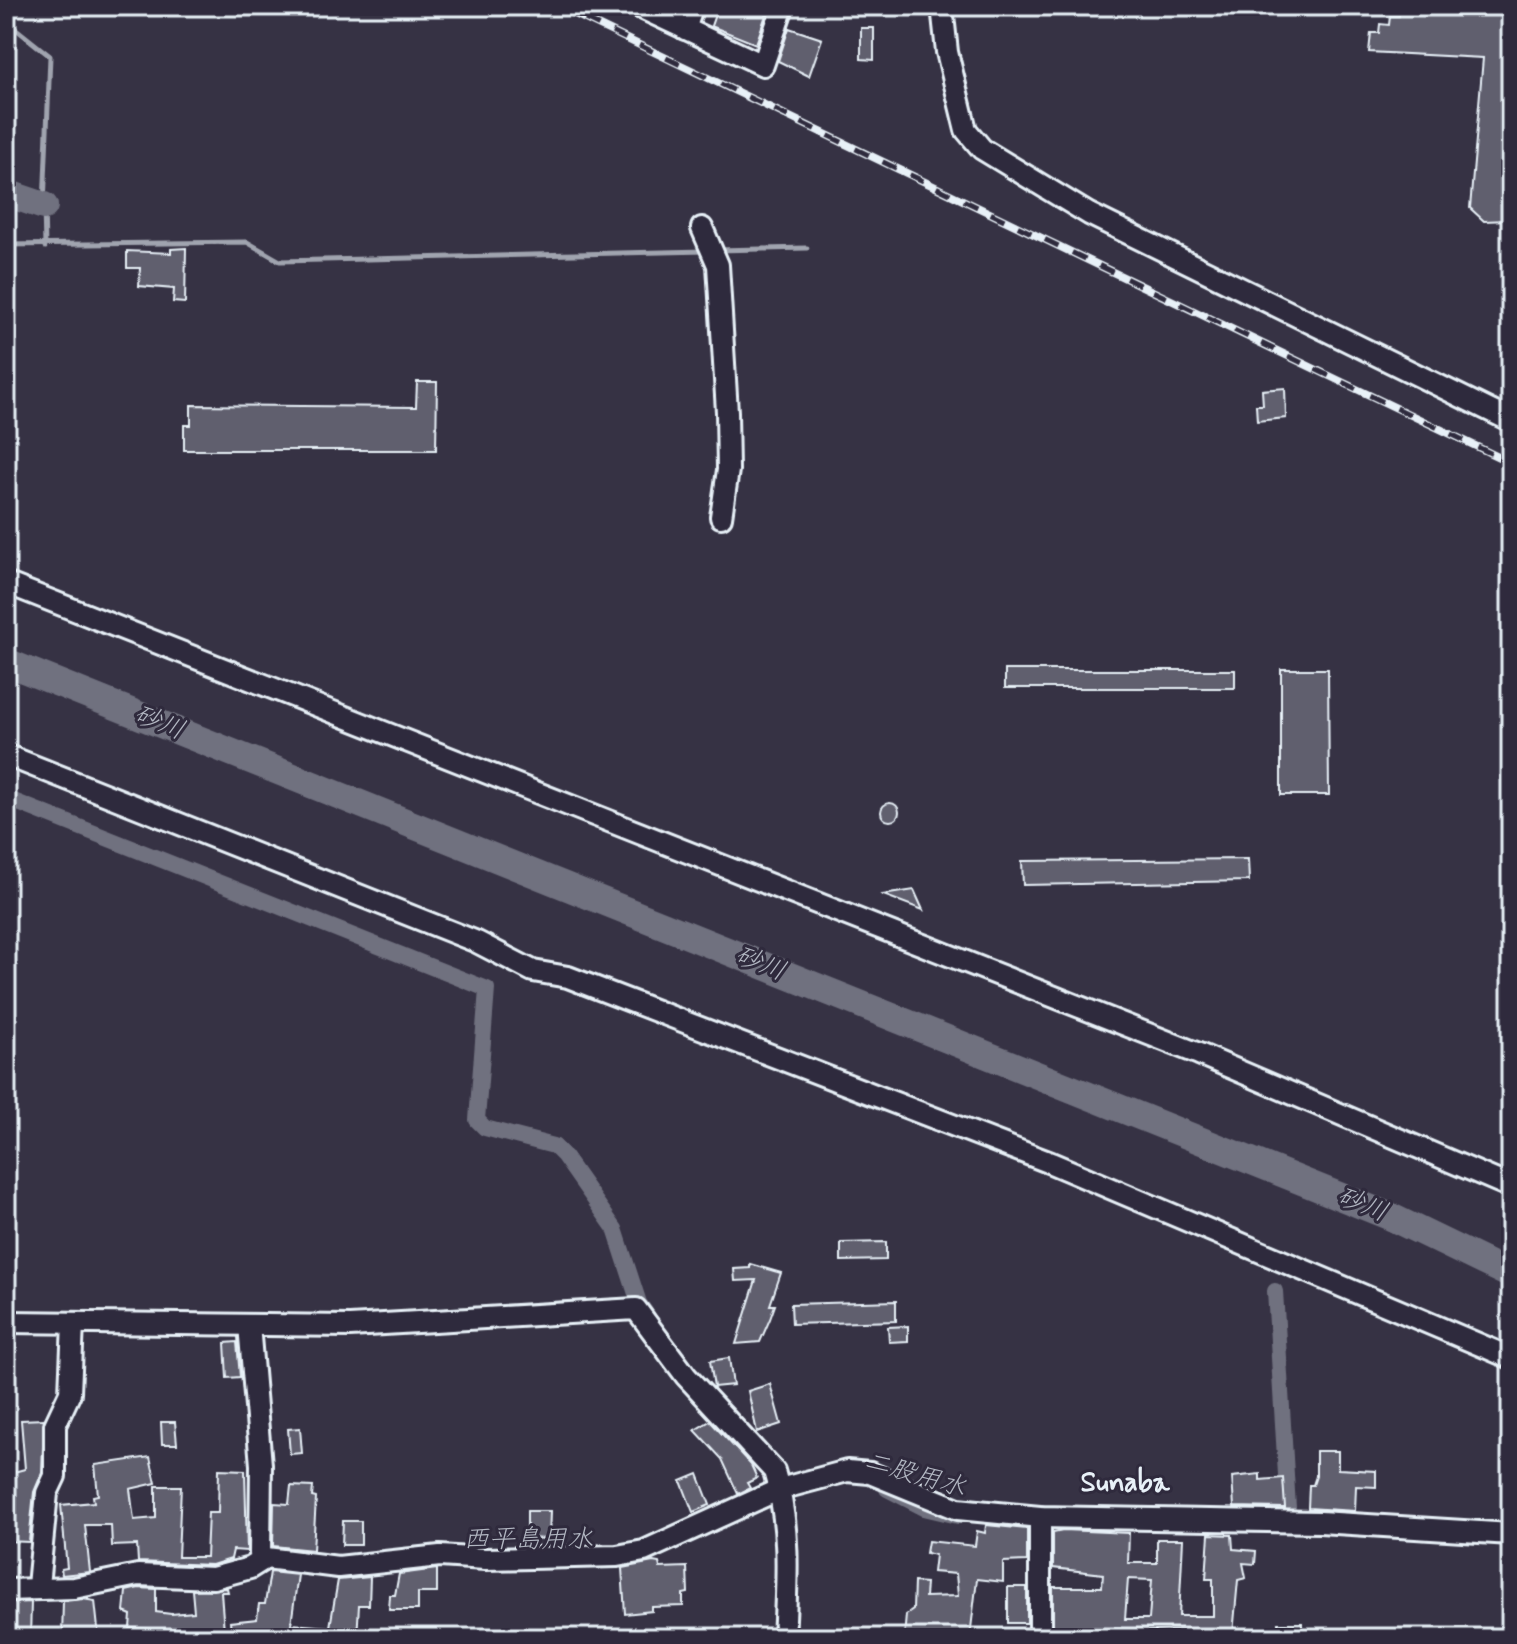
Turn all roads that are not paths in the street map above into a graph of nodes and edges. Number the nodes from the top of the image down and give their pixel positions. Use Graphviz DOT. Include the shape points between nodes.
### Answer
graph roads {
  1 [pos="637,6"];
  2 [pos="693,6"];
  3 [pos="783,6"];
  4 [pos="942,6"];
  5 [pos="685,29"];
  6 [pos="702,228"];
  7 [pos="1511,421"];
  8 [pos="721,517"];
  9 [pos="6,583"];
  10 [pos="6,755"];
  11 [pos="1511,1187"];
  12 [pos="6,1322"];
  13 [pos="73,1323"];
  14 [pos="249,1325"];
  15 [pos="1511,1358"];
  16 [pos="780,1489"];
  17 [pos="1040,1517"];
  18 [pos="1511,1534"];
  19 [pos="263,1560"];
  20 [pos="38,1586"];
  21 [pos="6,1590"];
  22 [pos="784,1638"];
  23 [pos="1040,1638"];
  1 -- 5 [label="street"];
  2 -- 5 [label="street"];
  3 -- 5 [label="street" via="763,65"];
  4 -- 7 [label="street" via="966,130 982,149 1089,214"];
  6 -- 8 [label="street" via="718,265 728,470"];
  9 -- 11 [label="street" via="1199,1054"];
  10 -- 15 [label="street" via="477,942 533,971 568,977 1051,1163"];
  12 -- 13 [label="street"];
  13 -- 14 [label="street"];
  13 -- 20 [label="street" via="70,1393 55,1425 55,1476 47,1493"];
  14 -- 16 [label="street" via="350,1326 636,1309 686,1376 774,1471"];
  14 -- 19 [label="street"];
  16 -- 17 [label="street" via="847,1471 870,1473 958,1509"];
  16 -- 19 [label="street" via="644,1551 617,1556 440,1556 338,1567"];
  16 -- 22 [label="street" via="788,1565"];
  17 -- 18 [label="street" via="1320,1522"];
  17 -- 23 [label="street"];
  19 -- 20 [label="street" via="213,1578 138,1575 74,1588"];
  20 -- 21 [label="street"];
}
